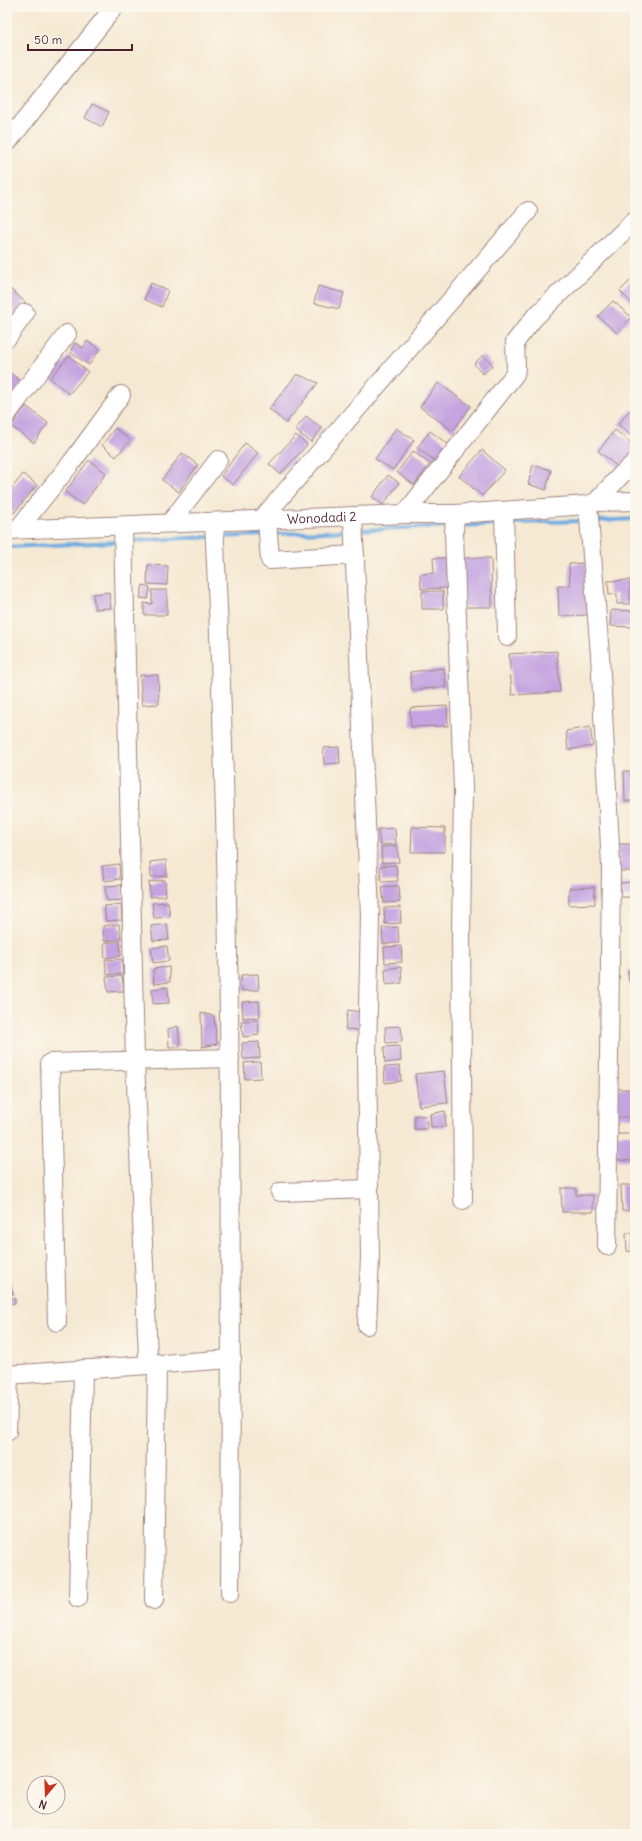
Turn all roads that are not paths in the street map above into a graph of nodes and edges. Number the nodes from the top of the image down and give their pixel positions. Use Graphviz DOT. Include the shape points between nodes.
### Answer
graph roads {
  1 [pos="114,7"];
  2 [pos="7,143"];
  3 [pos="528,211"];
  4 [pos="635,220"];
  5 [pos="25,314"];
  6 [pos="67,334"];
  7 [pos="7,338"];
  8 [pos="121,395"];
  9 [pos="7,414"];
  10 [pos="218,460"];
  11 [pos="635,462"];
  12 [pos="635,501"];
  13 [pos="591,511"];
  14 [pos="405,514"];
  15 [pos="504,520"];
  16 [pos="170,523"];
  17 [pos="454,523"];
  18 [pos="266,528"];
  19 [pos="13,530"];
  20 [pos="214,531"];
  21 [pos="354,533"];
  22 [pos="123,537"];
  23 [pos="507,637"];
  24 [pos="230,1058"];
  25 [pos="135,1061"];
  26 [pos="369,1189"];
  27 [pos="280,1192"];
  28 [pos="463,1200"];
  29 [pos="607,1246"];
  30 [pos="57,1322"];
  31 [pos="367,1325"];
  32 [pos="232,1359"];
  33 [pos="152,1360"];
  34 [pos="83,1369"];
  35 [pos="8,1375"];
  36 [pos="7,1432"];
  37 [pos="230,1593"];
  38 [pos="78,1598"];
  39 [pos="154,1600"];
  1 -- 2 [label="street"];
  3 -- 18 [label="street"];
  4 -- 14 [label="street" via="534,318 515,342 515,374"];
  5 -- 7 [label="street"];
  6 -- 9 [label="street"];
  8 -- 19 [label="street" via="72,462"];
  10 -- 16 [label="street"];
  11 -- 13 [label="street"];
  12 -- 13 [label="street, Wonodadi 2"];
  13 -- 15 [label="street, Wonodadi 2"];
  13 -- 29 [label="street" via="611,866"];
  14 -- 17 [label="street, Wonodadi 2"];
  14 -- 21 [label="street, Wonodadi 2"];
  15 -- 17 [label="street, Wonodadi 2"];
  15 -- 23 [label="street"];
  16 -- 20 [label="street, Wonodadi 2"];
  16 -- 22 [label="street, Wonodadi 2"];
  17 -- 28 [label="street" via="463,789"];
  18 -- 20 [label="street, Wonodadi 2"];
  18 -- 21 [label="street, Wonodadi 2"];
  18 -- 21 [label="street" via="270,560"];
  19 -- 22 [label="street, Wonodadi 2"];
  20 -- 24 [label="street" via="224,752"];
  21 -- 26 [label="street" via="370,915 367,1055"];
  22 -- 25 [label="street"];
  24 -- 25 [label="street"];
  24 -- 32 [label="street"];
  25 -- 30 [label="street" via="50,1062"];
  25 -- 33 [label="street"];
  26 -- 27 [label="street"];
  26 -- 31 [label="street"];
  32 -- 33 [label="street"];
  32 -- 37 [label="street"];
  33 -- 34 [label="street"];
  33 -- 39 [label="street"];
  34 -- 35 [label="street"];
  34 -- 38 [label="street"];
  35 -- 36 [label="street"];
}
